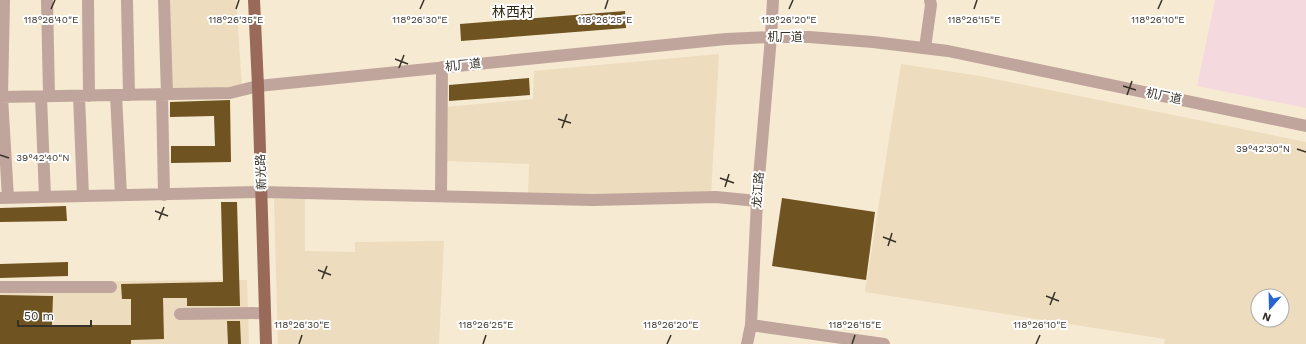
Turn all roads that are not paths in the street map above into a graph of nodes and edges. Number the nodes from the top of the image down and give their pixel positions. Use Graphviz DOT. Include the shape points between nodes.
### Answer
graph roads {
  1 [pos="4,0"];
  2 [pos="47,0"];
  3 [pos="88,0"];
  4 [pos="127,0"];
  5 [pos="164,0"];
  6 [pos="254,0"];
  7 [pos="773,0"];
  8 [pos="930,0"];
  9 [pos="771,37"];
  10 [pos="925,48"];
  11 [pos="442,67"];
  12 [pos="258,86"];
  13 [pos="164,94"];
  14 [pos="116,95"];
  15 [pos="128,95"];
  16 [pos="84,96"];
  17 [pos="1,97"];
  18 [pos="45,97"];
  19 [pos="1306,126"];
  20 [pos="261,192"];
  21 [pos="121,195"];
  22 [pos="164,195"];
  23 [pos="83,196"];
  24 [pos="441,196"];
  25 [pos="45,197"];
  26 [pos="4,198"];
  27 [pos="757,201"];
  28 [pos="0,287"];
  29 [pos="111,287"];
  30 [pos="265,313"];
  31 [pos="180,314"];
  32 [pos="751,325"];
  33 [pos="864,343"];
  34 [pos="266,344"];
  35 [pos="747,344"];
  36 [pos="884,344"];
  1 -- 17 [label="street"];
  2 -- 18 [label="street"];
  3 -- 16 [label="street"];
  4 -- 15 [label="street"];
  5 -- 13 [label="street"];
  6 -- 12 [label="main road, 新光路"];
  7 -- 9 [label="street, 龙江路"];
  8 -- 10 [label="street"];
  9 -- 10 [label="street, 机厂道" via="809,37"];
  9 -- 11 [label="street, 机厂道" via="726,39"];
  9 -- 27 [label="street, 龙江路"];
  10 -- 19 [label="street, 机厂道"];
  11 -- 12 [label="street, 机厂道"];
  11 -- 24 [label="street"];
  12 -- 13 [label="street, 机厂道" via="230,93"];
  12 -- 20 [label="main road, 新光路"];
  13 -- 15 [label="street, 机厂道"];
  13 -- 22 [label="street"];
  14 -- 15 [label="street, 机厂道"];
  14 -- 16 [label="street, 机厂道"];
  14 -- 21 [label="street"];
  16 -- 18 [label="street, 机厂道"];
  16 -- 23 [label="street"];
  17 -- 18 [label="street, 机厂道"];
  17 -- 26 [label="street"];
  18 -- 25 [label="street"];
  20 -- 22 [label="street"];
  20 -- 24 [label="street"];
  20 -- 30 [label="main road, 新光路"];
  21 -- 22 [label="street"];
  21 -- 23 [label="street"];
  23 -- 25 [label="street"];
  24 -- 27 [label="street" via="593,200 716,197"];
  25 -- 26 [label="street"];
  27 -- 32 [label="street, 龙江路"];
  28 -- 29 [label="street"];
  30 -- 31 [label="street"];
  30 -- 34 [label="main road, 新光路"];
  32 -- 33 [label="street"];
  32 -- 35 [label="street, 龙江路"];
  33 -- 36 [label="street"];
}
